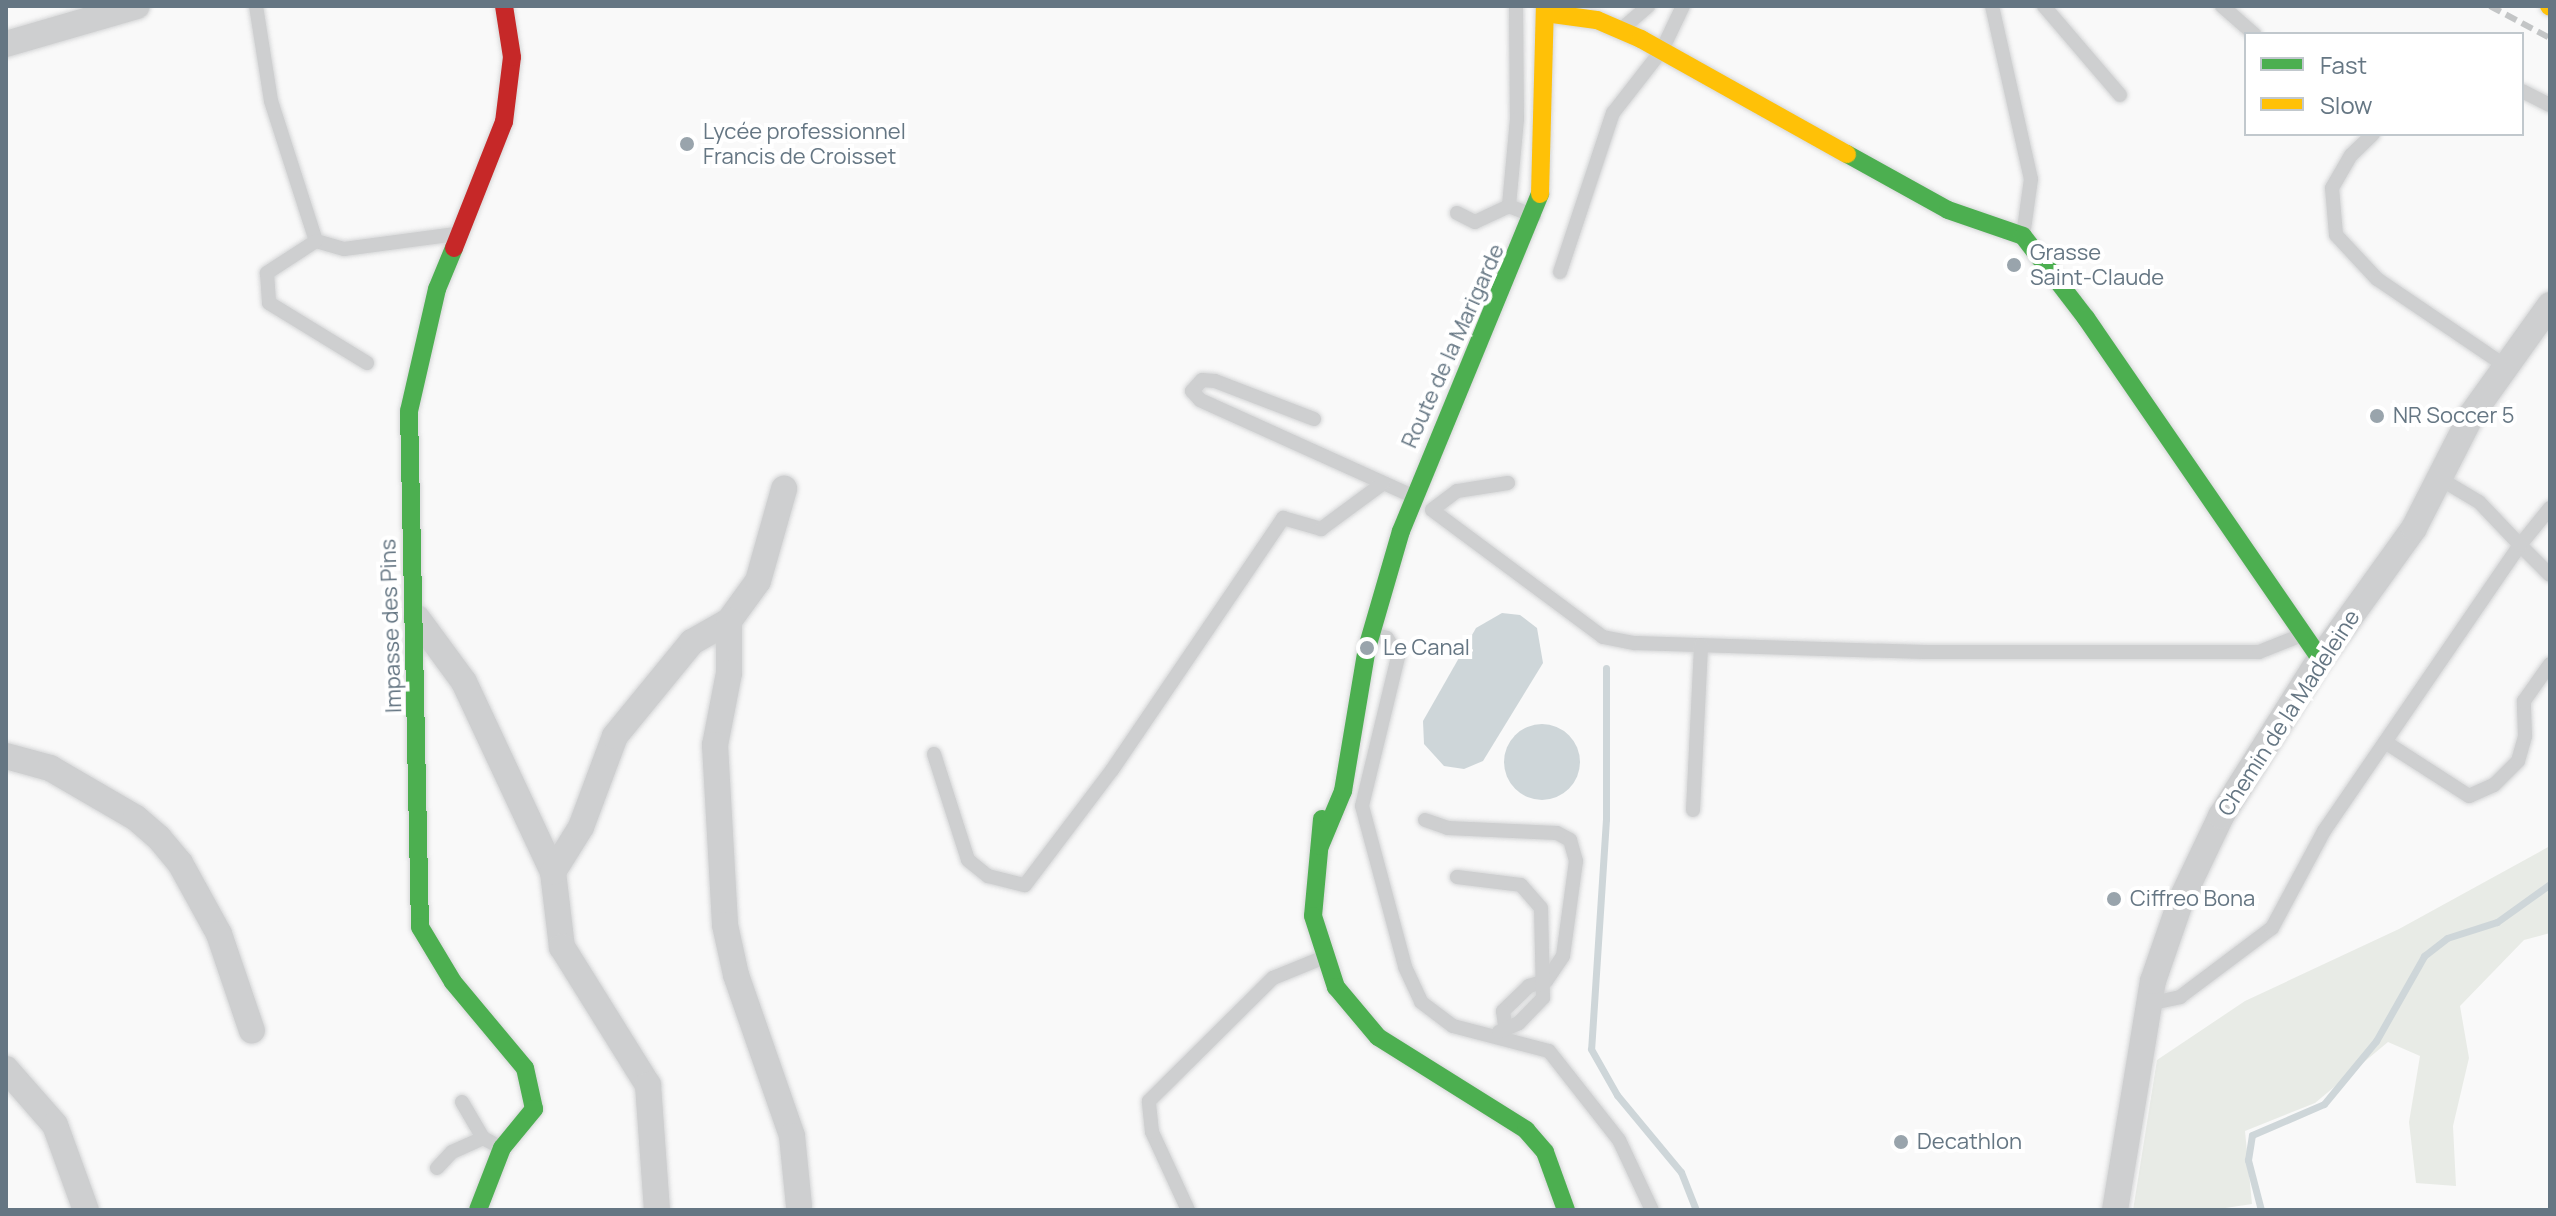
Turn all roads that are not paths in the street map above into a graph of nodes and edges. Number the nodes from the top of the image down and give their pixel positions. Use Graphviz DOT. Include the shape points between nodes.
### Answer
graph roads {
  1 [pos="137,6"];
  2 [pos="256,6"];
  3 [pos="504,6"];
  4 [pos="1516,6"];
  5 [pos="1648,6"];
  6 [pos="1683,6"];
  7 [pos="1992,6"];
  8 [pos="2044,6"];
  9 [pos="2222,6"];
  10 [pos="1545,10"];
  11 [pos="70,14"];
  12 [pos="1620,30"];
  13 [pos="2252,32"];
  14 [pos="6,44"];
  15 [pos="1662,50"];
  16 [pos="2524,92"];
  17 [pos="2120,95"];
  18 [pos="2550,105"];
  19 [pos="2371,136"];
  20 [pos="1509,206"];
  21 [pos="1457,213"];
  22 [pos="1535,216"];
  23 [pos="456,234"];
  24 [pos="2023,236"];
  25 [pos="316,241"];
  26 [pos="1560,272"];
  27 [pos="2550,305"];
  28 [pos="367,363"];
  29 [pos="2507,367"];
  30 [pos="1314,419"];
  31 [pos="2442,480"];
  32 [pos="1508,483"];
  33 [pos="1382,484"];
  34 [pos="784,489"];
  35 [pos="1414,496"];
  36 [pos="2550,508"];
  37 [pos="1432,510"];
  38 [pos="2520,545"];
  39 [pos="2550,575"];
  40 [pos="417,618"];
  41 [pos="729,621"];
  42 [pos="1371,633"];
  43 [pos="2303,635"];
  44 [pos="1701,645"];
  45 [pos="2320,659"];
  46 [pos="2550,664"];
  47 [pos="2385,742"];
  48 [pos="934,754"];
  49 [pos="6,756"];
  50 [pos="1693,810"];
  51 [pos="1425,820"];
  52 [pos="553,872"];
  53 [pos="1457,877"];
  54 [pos="1322,958"];
  55 [pos="1546,981"];
  56 [pos="2148,1004"];
  57 [pos="1501,1030"];
  58 [pos="252,1031"];
  59 [pos="6,1069"];
  60 [pos="462,1102"];
  61 [pos="483,1138"];
  62 [pos="502,1148"];
  63 [pos="437,1168"];
  64 [pos="799,1206"];
  65 [pos="86,1210"];
  66 [pos="478,1210"];
  67 [pos="657,1210"];
  68 [pos="1188,1210"];
  69 [pos="1566,1210"];
  70 [pos="1652,1210"];
  71 [pos="2115,1210"];
  1 -- 11 [label="street"];
  2 -- 25 [label="lane" via="271,101"];
  3 -- 23 [label="street, Impasse des Pins" via="512,57 507,108"];
  4 -- 20 [label="lane" via="1517,119"];
  5 -- 12 [label="lane"];
  6 -- 15 [label="lane"];
  7 -- 24 [label="lane" via="2031,179"];
  8 -- 17 [label="lane"];
  9 -- 13 [label="lane"];
  10 -- 12 [label="street"];
  10 -- 22 [label="street, Route de la Marigarde" via="1542,175"];
  11 -- 14 [label="street"];
  12 -- 15 [label="street"];
  15 -- 24 [label="street" via="1948,210"];
  15 -- 26 [label="lane" via="1613,113"];
  16 -- 18 [label="lane"];
  19 -- 29 [label="lane" via="2351,155 2332,188 2336,235 2377,279"];
  20 -- 21 [label="lane" via="1475,222"];
  20 -- 22 [label="lane"];
  22 -- 35 [label="street, Route de la Marigarde"];
  23 -- 25 [label="lane" via="344,249"];
  23 -- 40 [label="street, Impasse des Pins" via="424,332 409,411"];
  24 -- 43 [label="street" via="2086,318"];
  25 -- 28 [label="lane" via="267,273 269,303"];
  27 -- 29 [label="street, Chemin de la Madeleine"];
  29 -- 31 [label="street, Chemin de la Madeleine" via="2472,414"];
  30 -- 33 [label="lane" via="1215,381 1202,380 1192,391 1200,400"];
  31 -- 38 [label="lane" via="2479,502"];
  31 -- 45 [label="street, Chemin de la Madeleine"];
  32 -- 37 [label="lane" via="1457,491"];
  33 -- 35 [label="lane"];
  33 -- 48 [label="lane" via="1321,529 1283,518 1112,770 1025,885 988,876 968,860"];
  34 -- 41 [label="street" via="758,581"];
  35 -- 37 [label="lane"];
  35 -- 42 [label="street, Route de la Marigarde"];
  36 -- 38 [label="lane"];
  37 -- 44 [label="lane" via="1603,637"];
  38 -- 39 [label="lane"];
  38 -- 47 [label="lane"];
  40 -- 52 [label="street" via="464,682"];
  40 -- 62 [label="street, Impasse des Pins" via="420,927 453,982 525,1068 534,1109"];
  41 -- 52 [label="street" via="692,642 615,736 581,827"];
  41 -- 64 [label="street" via="729,673 715,745 725,925 736,975 792,1136"];
  42 -- 54 [label="street, Route de la Marigarde" via="1355,698 1343,791 1320,846 1313,902"];
  42 -- 57 [label="lane" via="1387,638 1398,657 1362,806 1405,967 1421,1002 1453,1026"];
  43 -- 44 [label="lane" via="2259,652 1925,652"];
  43 -- 45 [label="street"];
  44 -- 50 [label="lane"];
  45 -- 56 [label="street, Chemin de la Madeleine" via="2221,816 2181,900"];
  46 -- 47 [label="lane" via="2524,701 2525,736 2518,761 2494,785 2469,796"];
  47 -- 56 [label="lane" via="2324,831 2272,928 2180,997"];
  49 -- 58 [label="street" via="50,768 136,818 159,838 180,863 219,934"];
  51 -- 55 [label="lane" via="1448,828 1557,833 1570,840 1576,861 1563,956"];
  52 -- 67 [label="street" via="562,947 648,1085"];
  53 -- 55 [label="lane" via="1521,885 1534,897 1541,908"];
  54 -- 68 [label="lane" via="1273,978 1149,1101 1152,1132"];
  54 -- 69 [label="street, Route de la Marigarde" via="1336,987 1378,1037 1526,1130 1545,1152"];
  55 -- 57 [label="lane" via="1529,986 1503,1011"];
  56 -- 71 [label="street, Chemin de la Madeleine"];
  57 -- 70 [label="lane" via="1549,1051 1575,1079 1619,1140"];
  59 -- 65 [label="street" via="55,1125"];
  60 -- 61 [label="lane"];
  61 -- 62 [label="lane"];
  61 -- 63 [label="lane" via="452,1152"];
  62 -- 66 [label="street, Impasse des Pins"];
}
